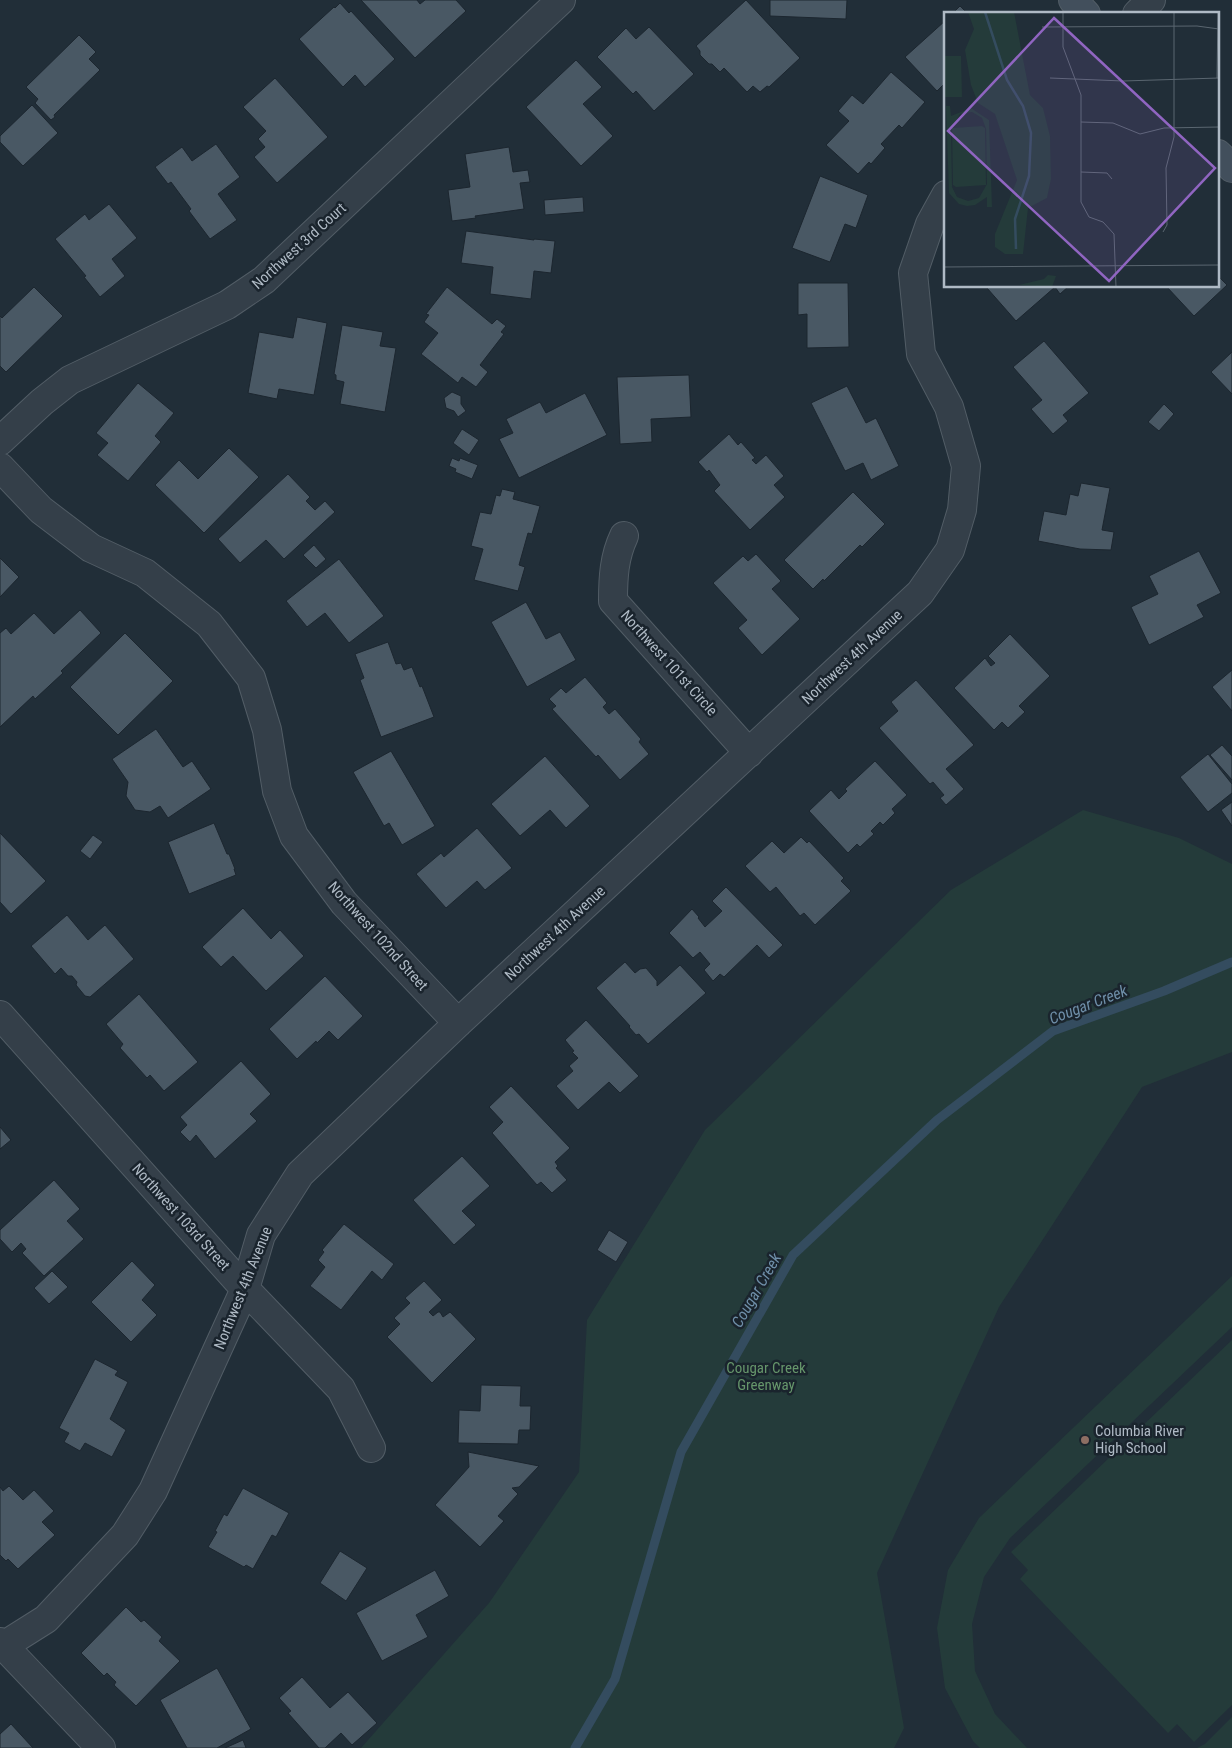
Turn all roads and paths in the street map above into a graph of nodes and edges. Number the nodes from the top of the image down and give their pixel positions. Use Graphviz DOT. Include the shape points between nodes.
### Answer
graph roads {
  1 [pos="561,0"];
  2 [pos="1073,0"];
  3 [pos="1151,0"];
  4 [pos="1084,12"];
  5 [pos="1138,12"];
  6 [pos="1220,156"];
  7 [pos="1232,168"];
  8 [pos="944,199"];
  9 [pos="0,441"];
  10 [pos="0,467"];
  11 [pos="624,536"];
  12 [pos="749,753"];
  13 [pos="0,1015"];
  14 [pos="458,1022"];
  15 [pos="245,1289"];
  16 [pos="371,1448"];
  17 [pos="1,1645"];
  18 [pos="101,1748"];
  1 -- 9 [label="street, Northwest 3rd Court" via="264,280 228,305 70,380"];
  2 -- 4 [label="main road"];
  3 -- 5 [label="street"];
  6 -- 7 [label="main road"];
  8 -- 12 [label="street, Northwest 4th Avenue" via="930,224 913,273 921,354 949,407 966,466 962,510 950,550 920,593"];
  10 -- 14 [label="street, Northwest 102nd Street" via="41,510 91,548 145,573 209,624 251,678 267,730 277,791 294,836 344,903"];
  11 -- 12 [label="street, Northwest 101st Circle" via="613,573 613,601"];
  12 -- 14 [label="street, Northwest 4th Avenue"];
  13 -- 15 [label="street, Northwest 103rd Street"];
  14 -- 15 [label="street, Northwest 4th Avenue" via="300,1174 261,1235"];
  15 -- 16 [label="street, Northwest 103rd Street" via="341,1389"];
  15 -- 17 [label="street, Northwest 4th Avenue" via="153,1491 126,1535 46,1619"];
  17 -- 18 [label="street"];
}
